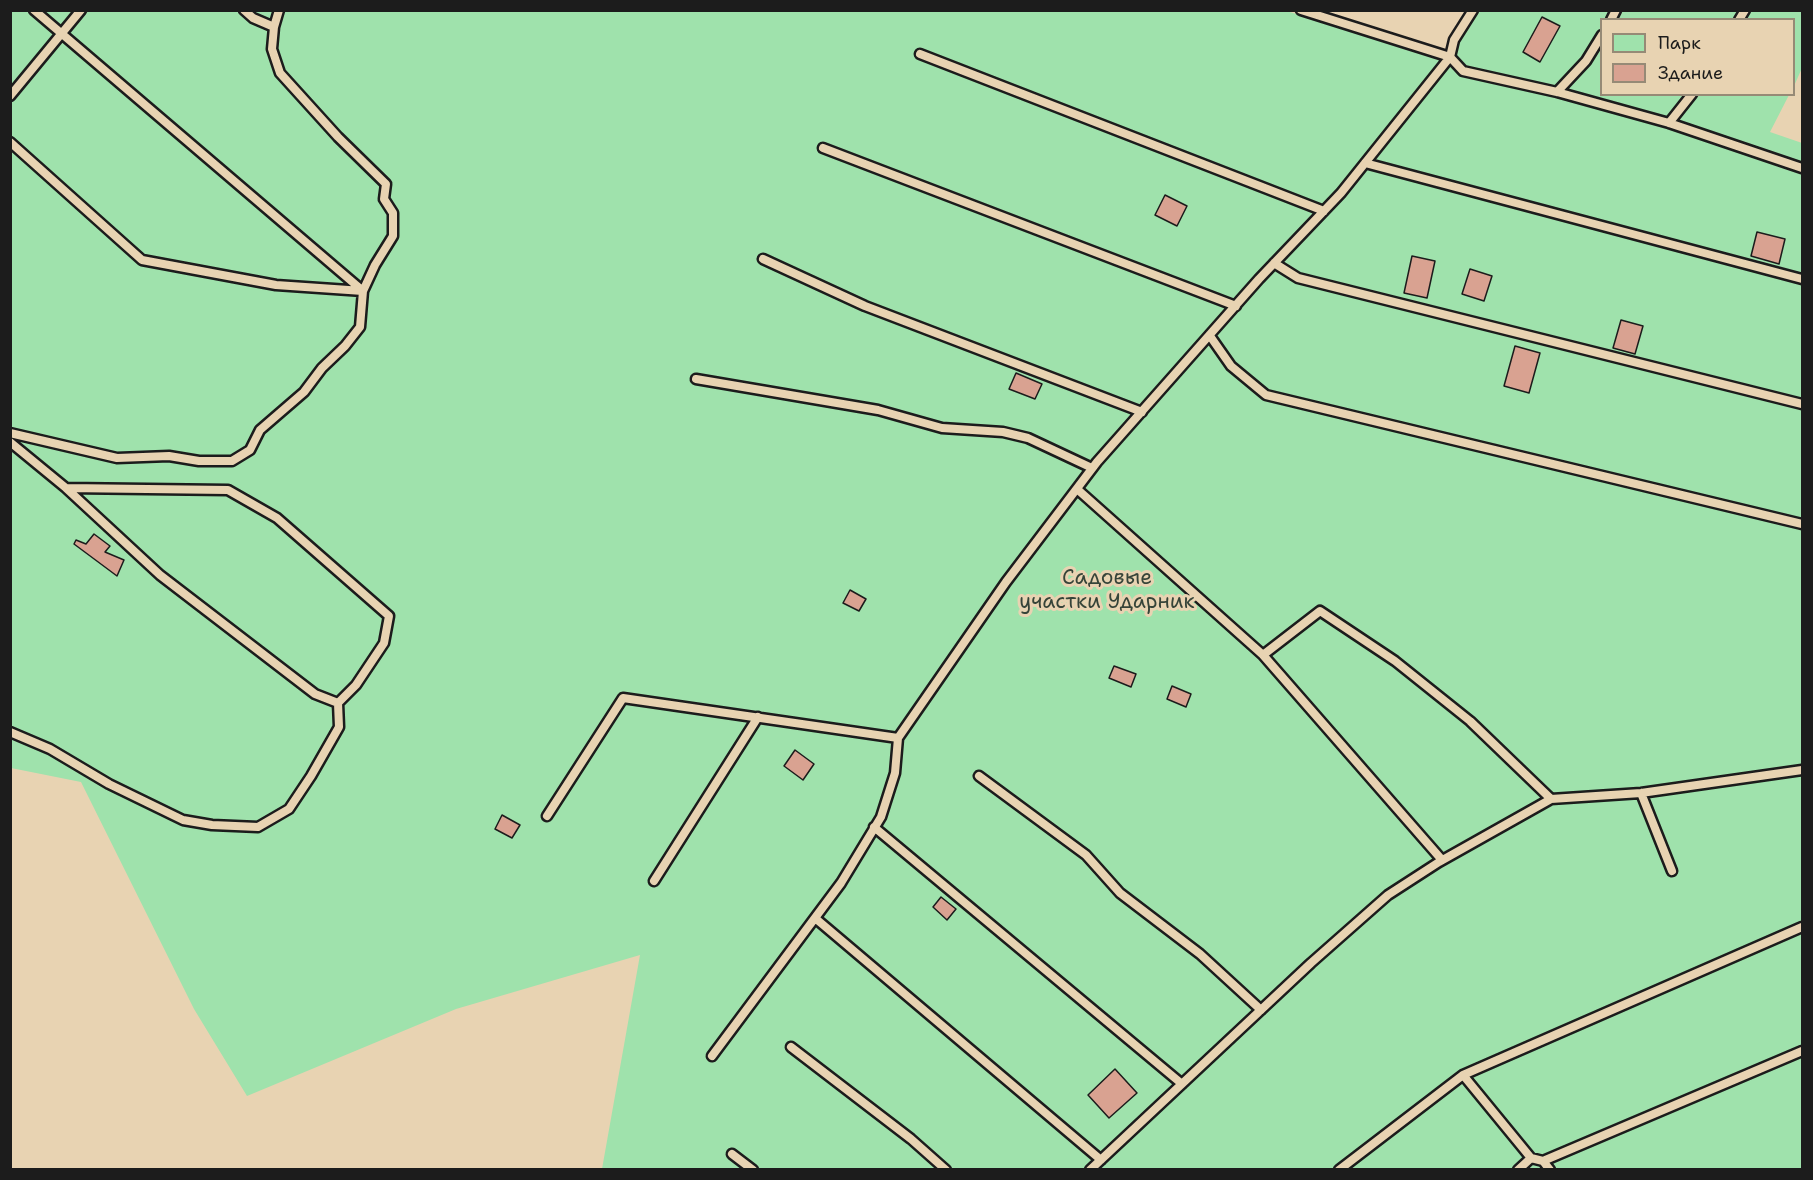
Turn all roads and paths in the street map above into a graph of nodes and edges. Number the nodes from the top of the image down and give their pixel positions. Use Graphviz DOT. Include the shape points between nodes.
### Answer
graph roads {
  1 [pos="34,10"];
  2 [pos="81,10"];
  3 [pos="244,10"];
  4 [pos="279,10"];
  5 [pos="1301,10"];
  6 [pos="1473,10"];
  7 [pos="274,27"];
  8 [pos="62,34"];
  9 [pos="1600,38"];
  10 [pos="920,54"];
  11 [pos="1450,57"];
  12 [pos="1557,92"];
  13 [pos="10,96"];
  14 [pos="1690,96"];
  15 [pos="1669,123"];
  16 [pos="10,142"];
  17 [pos="823,148"];
  18 [pos="1365,163"];
  19 [pos="1803,168"];
  20 [pos="1324,211"];
  21 [pos="764,259"];
  22 [pos="1274,263"];
  23 [pos="1803,279"];
  24 [pos="363,291"];
  25 [pos="1236,306"];
  26 [pos="1210,336"];
  27 [pos="696,379"];
  28 [pos="1803,404"];
  29 [pos="1142,412"];
  30 [pos="10,433"];
  31 [pos="10,442"];
  32 [pos="1092,468"];
  33 [pos="66,488"];
  34 [pos="1077,489"];
  35 [pos="1803,524"];
  36 [pos="1263,655"];
  37 [pos="338,703"];
  38 [pos="758,717"];
  39 [pos="10,732"];
  40 [pos="898,738"];
  41 [pos="1803,770"];
  42 [pos="979,776"];
  43 [pos="1641,793"];
  44 [pos="1551,799"];
  45 [pos="548,816"];
  46 [pos="874,827"];
  47 [pos="1442,860"];
  48 [pos="1672,871"];
  49 [pos="654,881"];
  50 [pos="815,918"];
  51 [pos="1803,927"];
  52 [pos="1261,1010"];
  53 [pos="791,1047"];
  54 [pos="1803,1051"];
  55 [pos="712,1056"];
  56 [pos="1463,1075"];
  57 [pos="1182,1084"];
  58 [pos="732,1154"];
  59 [pos="1531,1158"];
  60 [pos="1101,1160"];
  61 [pos="1543,1161"];
  62 [pos="753,1170"];
  63 [pos="946,1170"];
  64 [pos="1090,1170"];
  65 [pos="1339,1170"];
  66 [pos="1518,1170"];
  67 [pos="1550,1170"];
  1 -- 8 [label="lane"];
  2 -- 8 [label="lane"];
  3 -- 7 [label="lane"];
  4 -- 7 [label="lane"];
  5 -- 11 [label="lane"];
  6 -- 11 [label="lane" via="1454,40"];
  7 -- 24 [label="lane" via="272,48 280,73 386,184 384,199 393,213 393,236"];
  8 -- 13 [label="lane"];
  8 -- 24 [label="lane"];
  9 -- 12 [label="lane" via="1586,61"];
  10 -- 20 [label="lane"];
  11 -- 12 [label="lane" via="1463,71"];
  11 -- 18 [label="lane"];
  12 -- 15 [label="lane"];
  14 -- 15 [label="lane"];
  15 -- 19 [label="lane"];
  16 -- 24 [label="lane" via="142,260 276,285"];
  17 -- 25 [label="lane"];
  18 -- 20 [label="lane"];
  18 -- 23 [label="lane"];
  20 -- 22 [label="lane"];
  21 -- 29 [label="lane" via="865,306"];
  22 -- 25 [label="lane"];
  22 -- 28 [label="lane" via="1298,278"];
  24 -- 30 [label="lane" via="360,327 304,392 260,430 250,450 232,461 169,456 117,458"];
  25 -- 26 [label="lane"];
  26 -- 29 [label="lane"];
  26 -- 35 [label="lane" via="1231,366 1266,395"];
  27 -- 32 [label="lane" via="878,410 942,428 1003,432 1028,438"];
  29 -- 32 [label="lane"];
  31 -- 33 [label="lane"];
  32 -- 34 [label="lane"];
  33 -- 37 [label="lane" via="160,575 315,694"];
  33 -- 37 [label="lane" via="228,490 278,518 389,616 384,643 356,685"];
  34 -- 36 [label="lane"];
  34 -- 40 [label="lane" via="1006,582"];
  36 -- 44 [label="lane" via="1320,611 1395,661 1470,721"];
  36 -- 47 [label="lane"];
  37 -- 39 [label="lane" via="339,727 311,776 289,809 258,827 183,820"];
  38 -- 40 [label="lane"];
  38 -- 45 [label="lane" via="623,698"];
  38 -- 49 [label="lane"];
  40 -- 46 [label="lane" via="895,773"];
  41 -- 43 [label="lane"];
  42 -- 52 [label="lane" via="1086,855 1119,893 1200,954"];
  43 -- 44 [label="lane"];
  43 -- 48 [label="lane"];
  44 -- 47 [label="lane"];
  46 -- 50 [label="lane"];
  46 -- 57 [label="lane"];
  47 -- 52 [label="lane" via="1388,895"];
  50 -- 55 [label="lane"];
  50 -- 60 [label="lane"];
  51 -- 56 [label="lane"];
  52 -- 57 [label="lane"];
  53 -- 63 [label="lane"];
  54 -- 61 [label="lane"];
  56 -- 59 [label="lane"];
  56 -- 65 [label="lane"];
  57 -- 60 [label="lane"];
  58 -- 62 [label="lane"];
  59 -- 61 [label="lane"];
  59 -- 66 [label="lane"];
  60 -- 64 [label="lane"];
  61 -- 67 [label="lane"];
}
